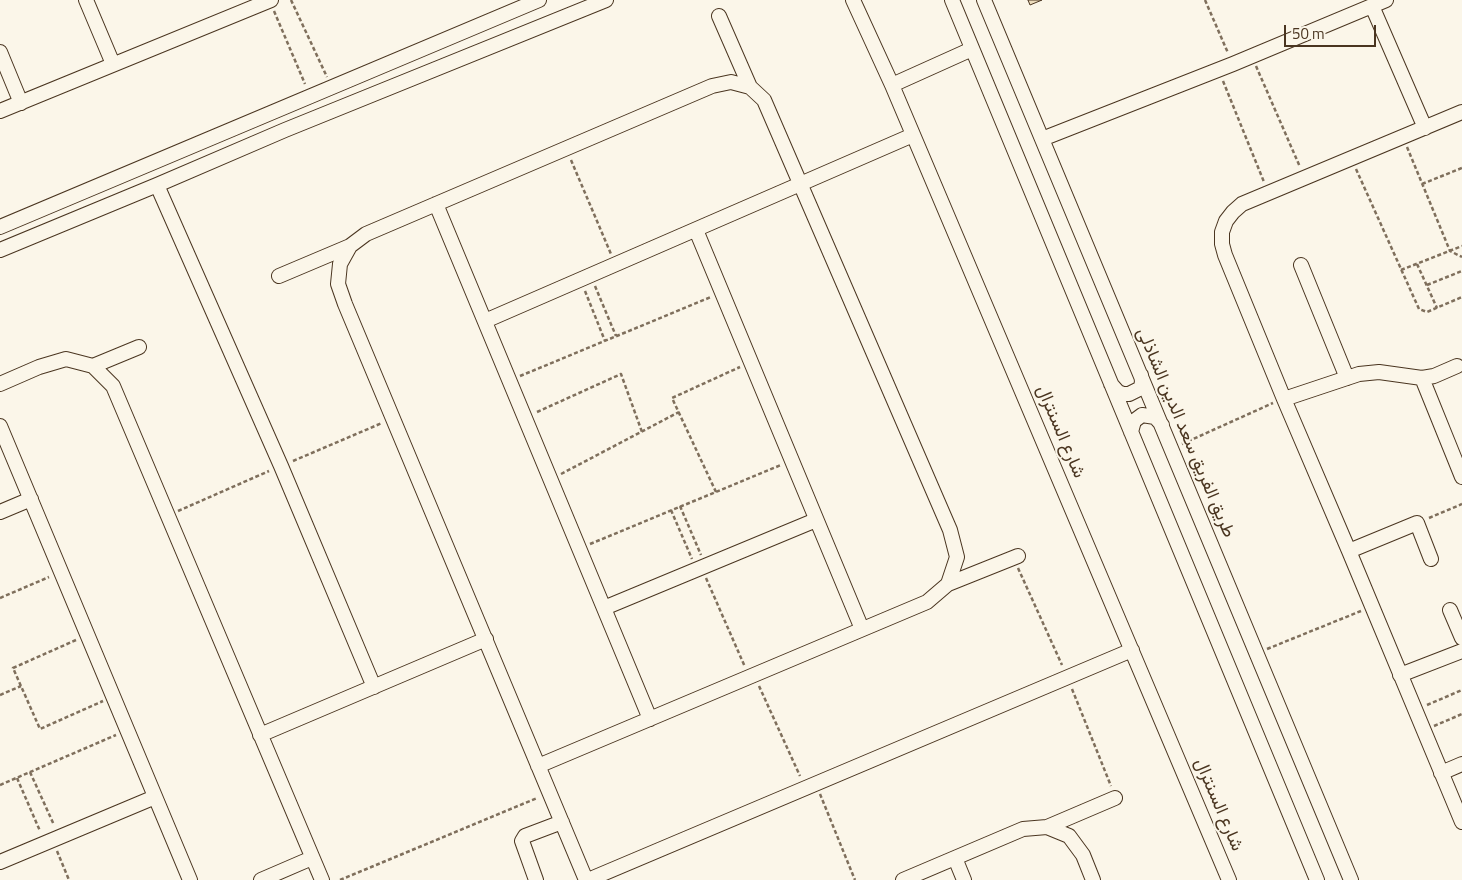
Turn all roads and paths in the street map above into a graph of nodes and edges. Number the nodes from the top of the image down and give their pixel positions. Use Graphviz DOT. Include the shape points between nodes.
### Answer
graph roads {
  1 [pos="86,0"];
  2 [pos="270,0"];
  3 [pos="292,0"];
  4 [pos="538,0"];
  5 [pos="606,0"];
  6 [pos="853,0"];
  7 [pos="952,0"];
  8 [pos="984,0"];
  9 [pos="1205,0"];
  10 [pos="1386,0"];
  11 [pos="1372,6"];
  12 [pos="719,16"];
  13 [pos="972,49"];
  14 [pos="0,52"];
  15 [pos="1252,56"];
  16 [pos="113,64"];
  17 [pos="1233,64"];
  18 [pos="1218,69"];
  19 [pos="892,85"];
  20 [pos="332,87"];
  21 [pos="750,87"];
  22 [pos="310,96"];
  23 [pos="21,102"];
  24 [pos="0,111"];
  25 [pos="1462,112"];
  26 [pos="1425,128"];
  27 [pos="913,135"];
  28 [pos="1402,137"];
  29 [pos="1042,139"];
  30 [pos="566,148"];
  31 [pos="1352,158"];
  32 [pos="1462,168"];
  33 [pos="1305,178"];
  34 [pos="800,184"];
  35 [pos="1422,184"];
  36 [pos="157,185"];
  37 [pos="1268,193"];
  38 [pos="436,204"];
  39 [pos="0,227"];
  40 [pos="696,230"];
  41 [pos="350,246"];
  42 [pos="1462,246"];
  43 [pos="0,250"];
  44 [pos="1450,251"];
  45 [pos="1462,257"];
  46 [pos="1417,264"];
  47 [pos="615,265"];
  48 [pos="1301,265"];
  49 [pos="1401,270"];
  50 [pos="1462,270"];
  51 [pos="279,276"];
  52 [pos="585,278"];
  53 [pos="1427,285"];
  54 [pos="722,292"];
  55 [pos="1462,297"];
  56 [pos="1438,308"];
  57 [pos="485,321"];
  58 [pos="616,336"];
  59 [pos="604,340"];
  60 [pos="139,347"];
  61 [pos="751,362"];
  62 [pos="93,366"];
  63 [pos="1457,366"];
  64 [pos="1140,372"];
  65 [pos="1346,378"];
  66 [pos="1422,378"];
  67 [pos="509,380"];
  68 [pos="1110,381"];
  69 [pos="0,384"];
  70 [pos="1284,399"];
  71 [pos="679,412"];
  72 [pos="525,418"];
  73 [pos="0,426"];
  74 [pos="1162,426"];
  75 [pos="642,432"];
  76 [pos="1130,432"];
  77 [pos="1172,448"];
  78 [pos="792,460"];
  79 [pos="1462,477"];
  80 [pos="550,480"];
  81 [pos="716,492"];
  82 [pos="31,499"];
  83 [pos="1462,504"];
  84 [pos="680,506"];
  85 [pos="670,510"];
  86 [pos="0,512"];
  87 [pos="816,520"];
  88 [pos="1417,523"];
  89 [pos="579,548"];
  90 [pos="1349,551"];
  91 [pos="1018,556"];
  92 [pos="1431,559"];
  93 [pos="701,568"];
  94 [pos="61,572"];
  95 [pos="948,584"];
  96 [pos="0,598"];
  97 [pos="1372,607"];
  98 [pos="604,608"];
  99 [pos="1450,610"];
  100 [pos="862,630"];
  101 [pos="88,635"];
  102 [pos="1462,638"];
  103 [pos="486,640"];
  104 [pos="1132,650"];
  105 [pos="1462,651"];
  106 [pos="1256,653"];
  107 [pos="1400,675"];
  108 [pos="752,676"];
  109 [pos="21,686"];
  110 [pos="374,686"];
  111 [pos="1462,690"];
  112 [pos="0,695"];
  113 [pos="113,696"];
  114 [pos="1415,710"];
  115 [pos="1462,714"];
  116 [pos="650,719"];
  117 [pos="128,730"];
  118 [pos="1423,730"];
  119 [pos="260,735"];
  120 [pos="1462,764"];
  121 [pos="538,766"];
  122 [pos="30,772"];
  123 [pos="1441,773"];
  124 [pos="17,778"];
  125 [pos="0,785"];
  126 [pos="810,786"];
  127 [pos="550,793"];
  128 [pos="155,797"];
  129 [pos="1115,798"];
  130 [pos="562,822"];
  131 [pos="1462,822"];
  132 [pos="1047,826"];
  133 [pos="52,840"];
  134 [pos="312,858"];
  135 [pos="955,858"];
  136 [pos="0,862"];
  137 [pos="70,880"];
  138 [pos="190,880"];
  139 [pos="261,880"];
  140 [pos="322,880"];
  141 [pos="340,880"];
  142 [pos="536,880"];
  143 [pos="587,880"];
  144 [pos="855,880"];
  145 [pos="903,880"];
  146 [pos="964,880"];
  147 [pos="1093,880"];
  148 [pos="1229,880"];
  149 [pos="1317,880"];
  150 [pos="1351,880"];
  1 -- 16 [label="street"];
  2 -- 16 [label="street"];
  2 -- 22 [label="path"];
  3 -- 20 [label="path"];
  4 -- 20 [label="street"];
  5 -- 36 [label="street"];
  6 -- 19 [label="street, شارع السنترال"];
  7 -- 13 [label="street"];
  8 -- 29 [label="street, طريق الفريق سعد الدين الشاذلى"];
  9 -- 17 [label="path"];
  10 -- 11 [label="street"];
  11 -- 15 [label="street"];
  11 -- 26 [label="street"];
  12 -- 21 [label="street"];
  13 -- 19 [label="street"];
  13 -- 68 [label="street"];
  14 -- 23 [label="street"];
  15 -- 17 [label="street"];
  15 -- 33 [label="path"];
  16 -- 23 [label="street"];
  17 -- 18 [label="street"];
  18 -- 29 [label="street"];
  18 -- 37 [label="path"];
  19 -- 27 [label="street, شارع السنترال"];
  20 -- 22 [label="street"];
  21 -- 30 [label="street" via="731,82 712,86"];
  21 -- 34 [label="street" via="764,100"];
  22 -- 39 [label="street"];
  23 -- 24 [label="street"];
  25 -- 26 [label="street"];
  26 -- 28 [label="street"];
  27 -- 34 [label="street"];
  27 -- 104 [label="street, شارع السنترال"];
  28 -- 31 [label="street"];
  28 -- 35 [label="path"];
  29 -- 64 [label="street, طريق الفريق سعد الدين الشاذلى"];
  30 -- 38 [label="street"];
  30 -- 47 [label="path"];
  31 -- 33 [label="street"];
  31 -- 49 [label="path"];
  32 -- 35 [label="path"];
  33 -- 37 [label="street"];
  34 -- 40 [label="street"];
  34 -- 95 [label="street" via="950,530 957,557"];
  35 -- 44 [label="path"];
  36 -- 43 [label="street"];
  36 -- 110 [label="street"];
  37 -- 70 [label="street" via="1242,204 1233,212 1222,232 1222,244"];
  38 -- 41 [label="street" via="366,234"];
  38 -- 57 [label="street"];
  40 -- 47 [label="street"];
  40 -- 54 [label="street"];
  41 -- 51 [label="street"];
  41 -- 103 [label="street" via="340,264 338,284"];
  42 -- 44 [label="path"];
  44 -- 45 [label="path"];
  44 -- 46 [label="path"];
  46 -- 49 [label="path"];
  46 -- 53 [label="path"];
  47 -- 52 [label="street"];
  48 -- 65 [label="street"];
  49 -- 56 [label="path" via="1419,310 1427,312"];
  50 -- 53 [label="path"];
  52 -- 57 [label="street"];
  52 -- 58 [label="path"];
  52 -- 59 [label="path"];
  53 -- 56 [label="path"];
  54 -- 58 [label="path"];
  54 -- 61 [label="street"];
  55 -- 56 [label="path"];
  57 -- 67 [label="street"];
  58 -- 59 [label="path"];
  59 -- 67 [label="path"];
  60 -- 62 [label="street"];
  61 -- 71 [label="path" via="672,398"];
  61 -- 78 [label="street"];
  62 -- 69 [label="street" via="66,359"];
  62 -- 119 [label="street" via="113,386"];
  63 -- 66 [label="street"];
  64 -- 68 [label="street" via="1140,388 1129,394 1118,392"];
  64 -- 74 [label="street, طريق الفريق سعد الدين الشاذلى"];
  65 -- 66 [label="street" via="1379,372"];
  65 -- 70 [label="street"];
  66 -- 79 [label="street"];
  67 -- 72 [label="street"];
  68 -- 76 [label="street"];
  70 -- 77 [label="path"];
  70 -- 90 [label="street"];
  71 -- 75 [label="path"];
  71 -- 81 [label="path"];
  72 -- 75 [label="path" via="621,374"];
  72 -- 80 [label="street"];
  73 -- 82 [label="street"];
  74 -- 76 [label="street" via="1155,417 1142,415 1132,424"];
  74 -- 77 [label="street, طريق الفريق سعد الدين الشاذلى"];
  75 -- 80 [label="path"];
  76 -- 149 [label="street"];
  77 -- 106 [label="street, طريق الفريق سعد الدين الشاذلى"];
  78 -- 81 [label="path"];
  78 -- 87 [label="street"];
  80 -- 89 [label="street"];
  81 -- 84 [label="path"];
  82 -- 86 [label="street"];
  82 -- 94 [label="street"];
  83 -- 88 [label="path"];
  84 -- 85 [label="path"];
  84 -- 93 [label="path"];
  85 -- 89 [label="path"];
  85 -- 93 [label="path"];
  87 -- 93 [label="street"];
  87 -- 100 [label="street"];
  88 -- 90 [label="street"];
  88 -- 92 [label="street"];
  89 -- 98 [label="street"];
  90 -- 97 [label="street"];
  91 -- 95 [label="street"];
  93 -- 98 [label="street"];
  93 -- 108 [label="path"];
  94 -- 96 [label="path"];
  94 -- 101 [label="street"];
  95 -- 100 [label="street" via="927,602"];
  97 -- 106 [label="path"];
  97 -- 107 [label="street"];
  98 -- 116 [label="street"];
  99 -- 102 [label="street"];
  100 -- 108 [label="street"];
  101 -- 109 [label="path" via="13,668"];
  101 -- 113 [label="street"];
  103 -- 110 [label="street"];
  103 -- 121 [label="street"];
  104 -- 126 [label="street"];
  104 -- 148 [label="street, شارع السنترال"];
  105 -- 107 [label="street"];
  106 -- 150 [label="street, طريق الفريق سعد الدين الشاذلى"];
  107 -- 114 [label="street"];
  108 -- 116 [label="street"];
  108 -- 126 [label="path"];
  109 -- 112 [label="path"];
  109 -- 113 [label="path" via="40,729"];
  110 -- 119 [label="street"];
  111 -- 114 [label="path"];
  113 -- 117 [label="street"];
  114 -- 118 [label="street"];
  115 -- 118 [label="path"];
  116 -- 121 [label="street"];
  117 -- 122 [label="path"];
  117 -- 128 [label="street"];
  118 -- 123 [label="street"];
  119 -- 134 [label="street"];
  120 -- 123 [label="street"];
  121 -- 127 [label="street"];
  122 -- 124 [label="path"];
  122 -- 133 [label="path"];
  123 -- 131 [label="street"];
  124 -- 125 [label="path"];
  124 -- 133 [label="path"];
  126 -- 143 [label="street"];
  126 -- 144 [label="path"];
  127 -- 130 [label="street"];
  127 -- 141 [label="path"];
  128 -- 133 [label="street"];
  128 -- 138 [label="street"];
  129 -- 132 [label="street"];
  130 -- 142 [label="street" via="526,836 522,841"];
  130 -- 143 [label="street"];
  132 -- 135 [label="street" via="1023,829"];
  132 -- 147 [label="street" via="1069,836 1083,855"];
  133 -- 136 [label="street"];
  133 -- 137 [label="path"];
  134 -- 139 [label="street"];
  134 -- 140 [label="street"];
  135 -- 145 [label="street"];
  135 -- 146 [label="street"];
}
